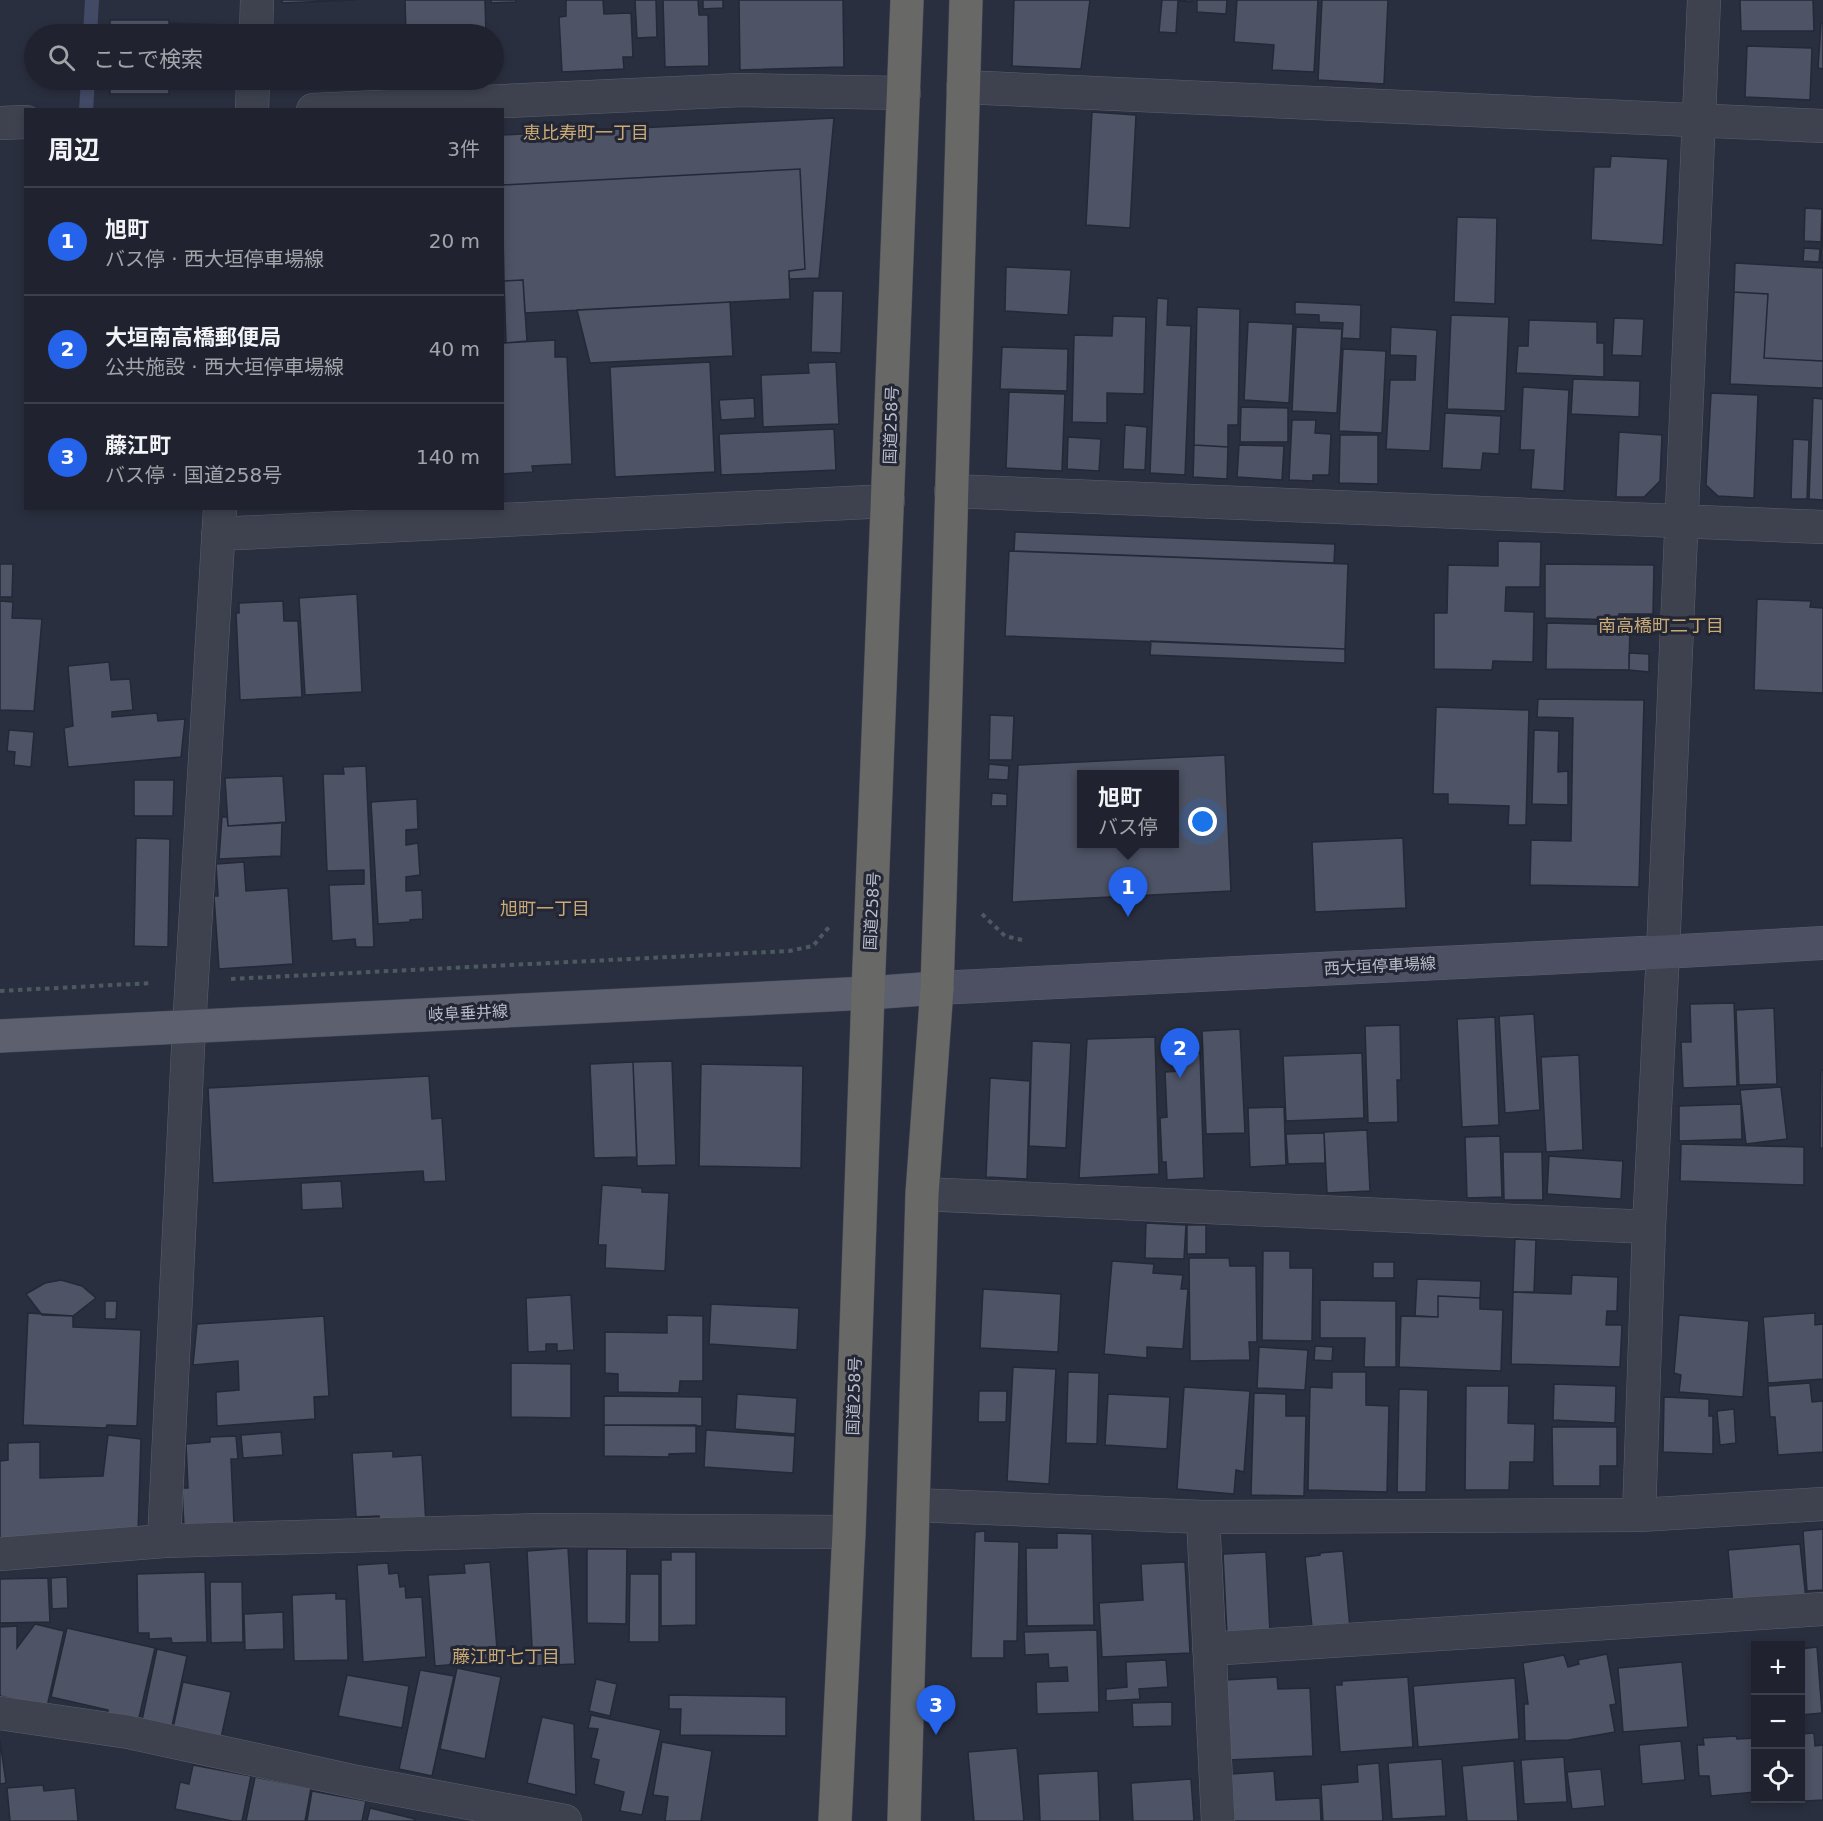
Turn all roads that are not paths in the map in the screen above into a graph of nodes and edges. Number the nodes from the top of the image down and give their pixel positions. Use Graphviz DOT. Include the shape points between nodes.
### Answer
graph roads {
  1 [pos="257,0"];
  2 [pos="907,0"];
  3 [pos="966,0"];
  4 [pos="1704,0"];
  5 [pos="256,24"];
  6 [pos="963,87"];
  7 [pos="253,90"];
  8 [pos="904,93"];
  9 [pos="252,108"];
  10 [pos="356,108"];
  11 [pos="1698,119"];
  12 [pos="24,122"];
  13 [pos="0,123"];
  14 [pos="1823,126"];
  15 [pos="951,491"];
  16 [pos="888,501"];
  17 [pos="219,521"];
  18 [pos="1681,522"];
  19 [pos="1823,527"];
  20 [pos="1823,942"];
  21 [pos="1663,952"];
  22 [pos="936,988"];
  23 [pos="868,993"];
  24 [pos="189,1028"];
  25 [pos="0,1036"];
  26 [pos="922,1194"];
  27 [pos="1649,1227"];
  28 [pos="1823,1504"];
  29 [pos="914,1505"];
  30 [pos="1639,1515"];
  31 [pos="1203,1516"];
  32 [pos="849,1532"];
  33 [pos="164,1541"];
  34 [pos="0,1554"];
  35 [pos="1823,1609"];
  36 [pos="1209,1649"];
  37 [pos="0,1713"];
  38 [pos="565,1821"];
  39 [pos="835,1821"];
  40 [pos="904,1821"];
  41 [pos="1218,1821"];
  1 -- 5 [label="street"];
  2 -- 8 [label="highway, 国道258号"];
  3 -- 6 [label="highway"];
  4 -- 11 [label="street"];
  6 -- 11 [label="street"];
  6 -- 15 [label="highway"];
  7 -- 9 [label="street"];
  8 -- 10 [label="street" via="741,90"];
  8 -- 16 [label="highway, 国道258号"];
  11 -- 14 [label="street"];
  11 -- 18 [label="street"];
  12 -- 13 [label="street"];
  15 -- 18 [label="street"];
  15 -- 22 [label="highway"];
  16 -- 17 [label="street"];
  16 -- 23 [label="highway, 国道258号"];
  17 -- 24 [label="street"];
  18 -- 19 [label="street"];
  18 -- 21 [label="street"];
  20 -- 21 [label="main road, 西大垣停車場線"];
  21 -- 22 [label="main road, 西大垣停車場線"];
  21 -- 27 [label="street"];
  22 -- 23 [label="main road, 岐阜垂井線"];
  22 -- 26 [label="highway"];
  23 -- 24 [label="main road, 岐阜垂井線"];
  23 -- 32 [label="highway, 国道258号"];
  24 -- 25 [label="main road, 岐阜垂井線"];
  24 -- 33 [label="street"];
  26 -- 27 [label="street"];
  26 -- 29 [label="highway"];
  27 -- 30 [label="street"];
  28 -- 30 [label="street"];
  29 -- 31 [label="street"];
  29 -- 40 [label="highway"];
  30 -- 31 [label="street"];
  31 -- 36 [label="street"];
  32 -- 33 [label="street" via="542,1530"];
  32 -- 39 [label="highway, 国道258号"];
  33 -- 34 [label="street"];
  35 -- 36 [label="street"];
  36 -- 41 [label="street"];
  37 -- 38 [label="street" via="128,1732 357,1782"];
}
